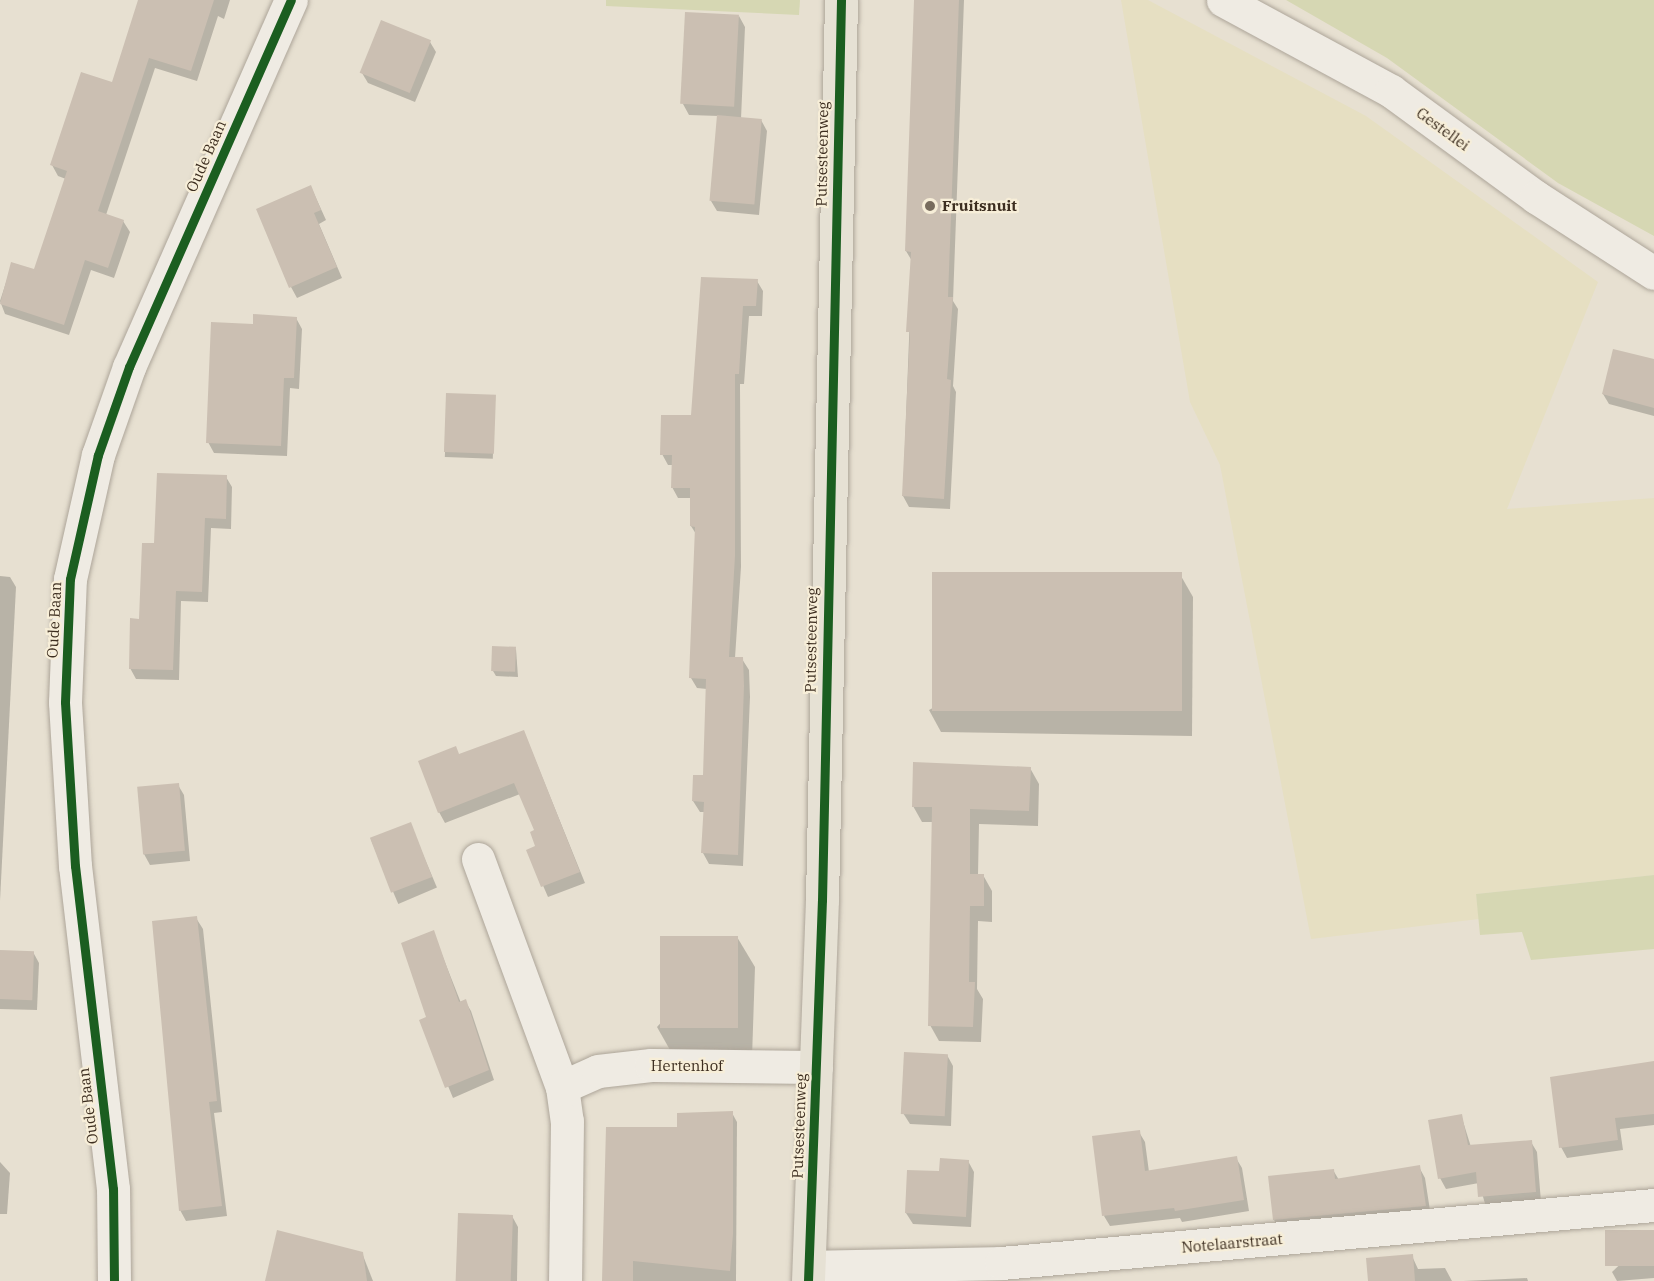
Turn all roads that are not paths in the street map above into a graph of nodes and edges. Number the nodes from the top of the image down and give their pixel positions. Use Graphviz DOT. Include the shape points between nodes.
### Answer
graph roads {
  1 [pos="291,0"];
  2 [pos="841,0"];
  3 [pos="1222,0"];
  4 [pos="1654,273"];
  5 [pos="478,859"];
  6 [pos="816,1067"];
  7 [pos="562,1087"];
  8 [pos="1654,1205"];
  9 [pos="1002,1272"];
  10 [pos="809,1274"];
  11 [pos="114,1281"];
  12 [pos="565,1281"];
  1 -- 11 [label="street, Oude Baan" via="129,367 98,455 70,579 65,702 74,854 113,1189"];
  2 -- 6 [label="main road, Putsesteenweg"];
  3 -- 4 [label="street, Gestellei" via="1391,91 1536,197"];
  5 -- 7 [label="street"];
  6 -- 7 [label="street, Hertenhof" via="651,1065 598,1071"];
  6 -- 10 [label="main road, Putsesteenweg"];
  7 -- 12 [label="street" via="567,1121"];
  8 -- 9 [label="street, Notelaarstraat"];
  9 -- 10 [label="street, Notelaarstraat"];
}
